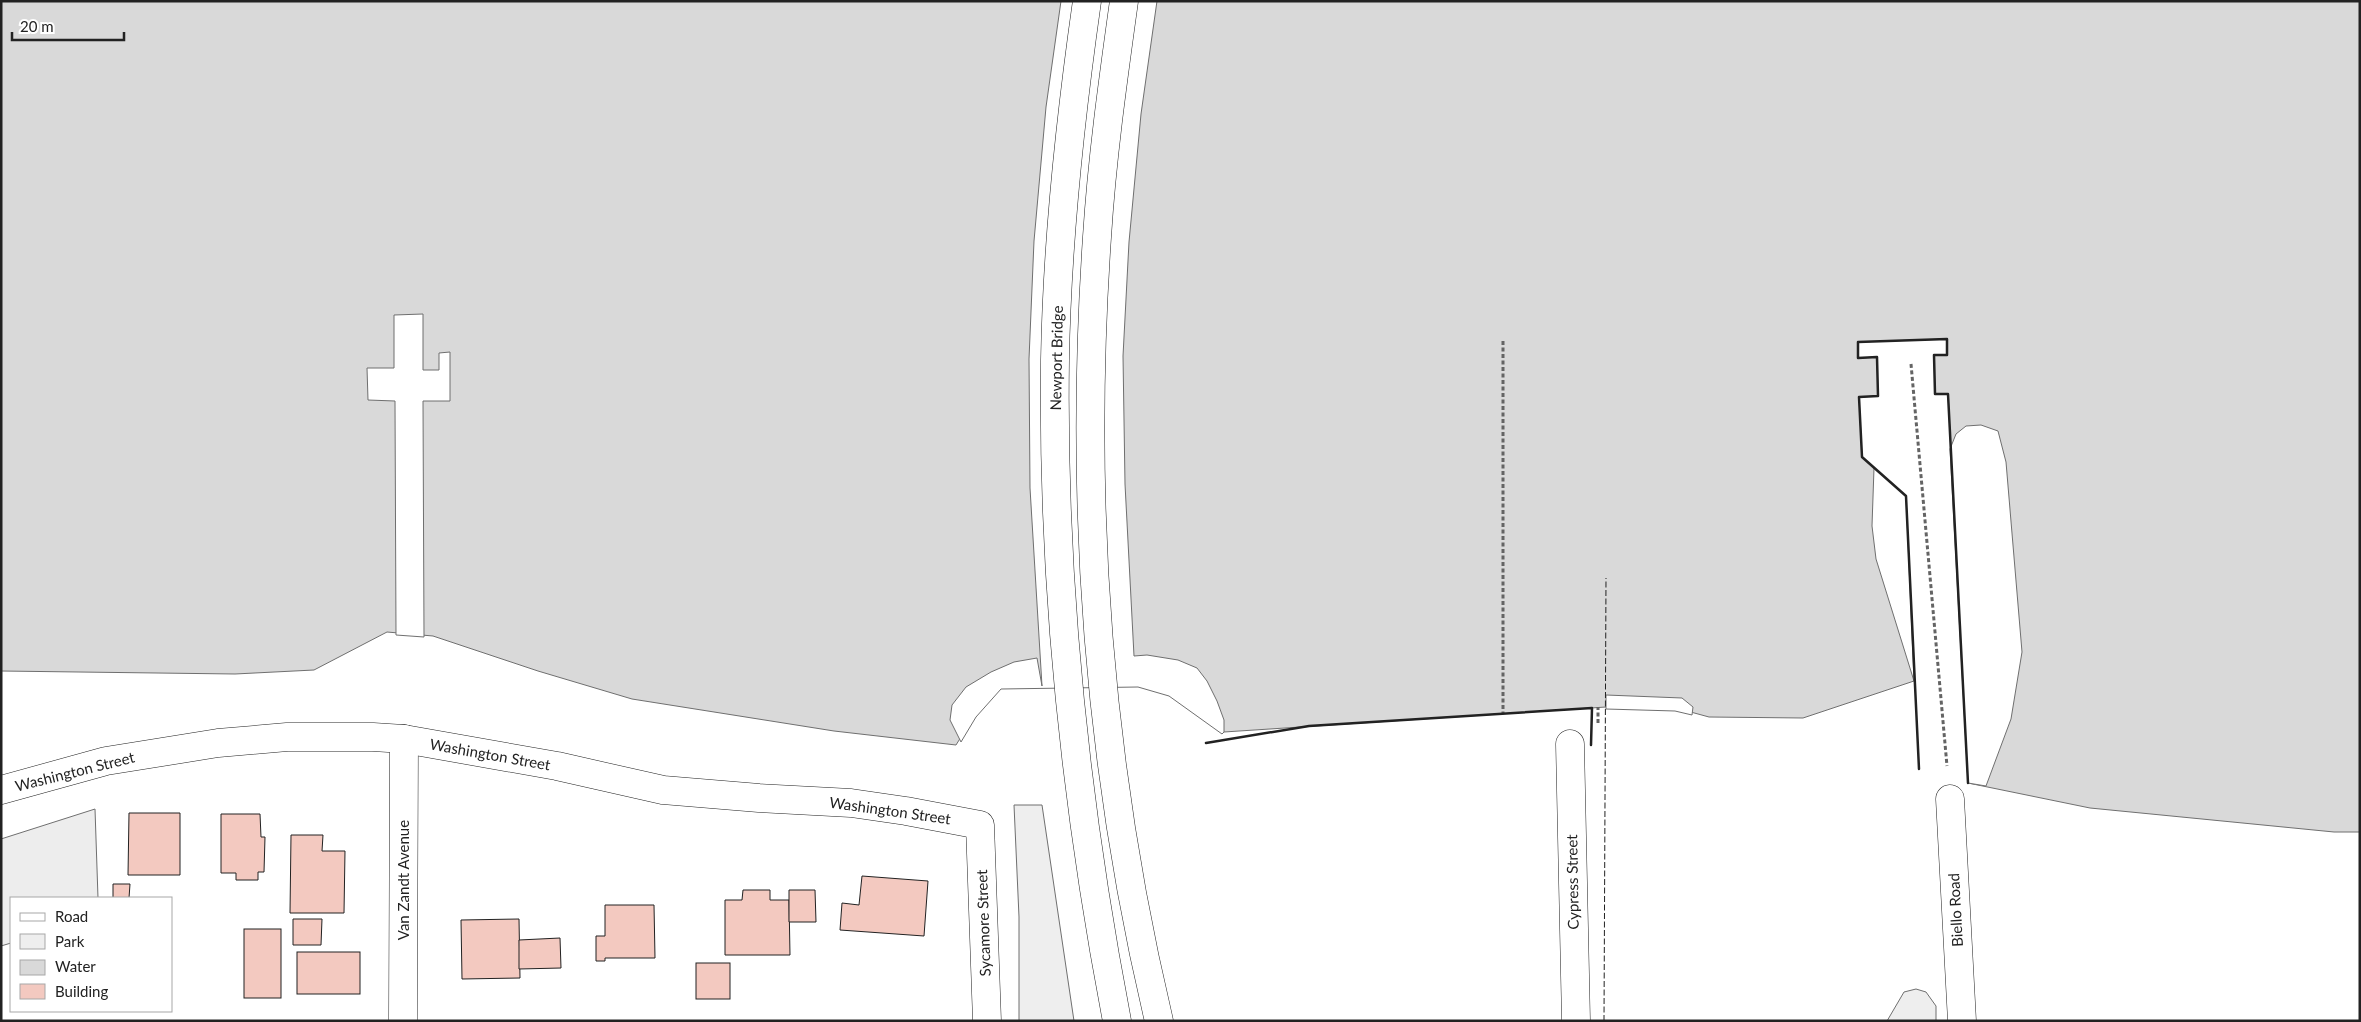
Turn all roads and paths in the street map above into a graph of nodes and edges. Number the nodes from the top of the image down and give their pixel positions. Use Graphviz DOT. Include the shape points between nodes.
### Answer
graph roads {
  1 [pos="1087,1"];
  2 [pos="1124,1"];
  3 [pos="1503,341"];
  4 [pos="1911,364"];
  5 [pos="1503,713"];
  6 [pos="404,739"];
  7 [pos="1570,744"];
  8 [pos="1,790"];
  9 [pos="1950,800"];
  10 [pos="980,825"];
  11 [pos="403,1021"];
  12 [pos="987,1021"];
  13 [pos="1117,1021"];
  14 [pos="1159,1021"];
  15 [pos="1576,1021"];
  16 [pos="1962,1021"];
  1 -- 13 [label="main road, Newport Bridge" via="1070,129 1060,243 1055,360 1056,488 1070,716 1085,831"];
  2 -- 14 [label="main road" via="1097,236 1091,350 1091,483 1105,710 1119,821"];
  3 -- 5 [label="path"];
  4 -- 9 [label="path"];
  6 -- 8 [label="main road, Washington Street" via="287,737 218,744 106,761"];
  6 -- 10 [label="main road, Washington Street" via="557,766 662,790 851,803"];
  6 -- 11 [label="main road, Van Zandt Avenue"];
  7 -- 15 [label="main road, Cypress Street"];
  9 -- 16 [label="main road, Biello Road"];
  10 -- 12 [label="main road, Sycamore Street"];
}
